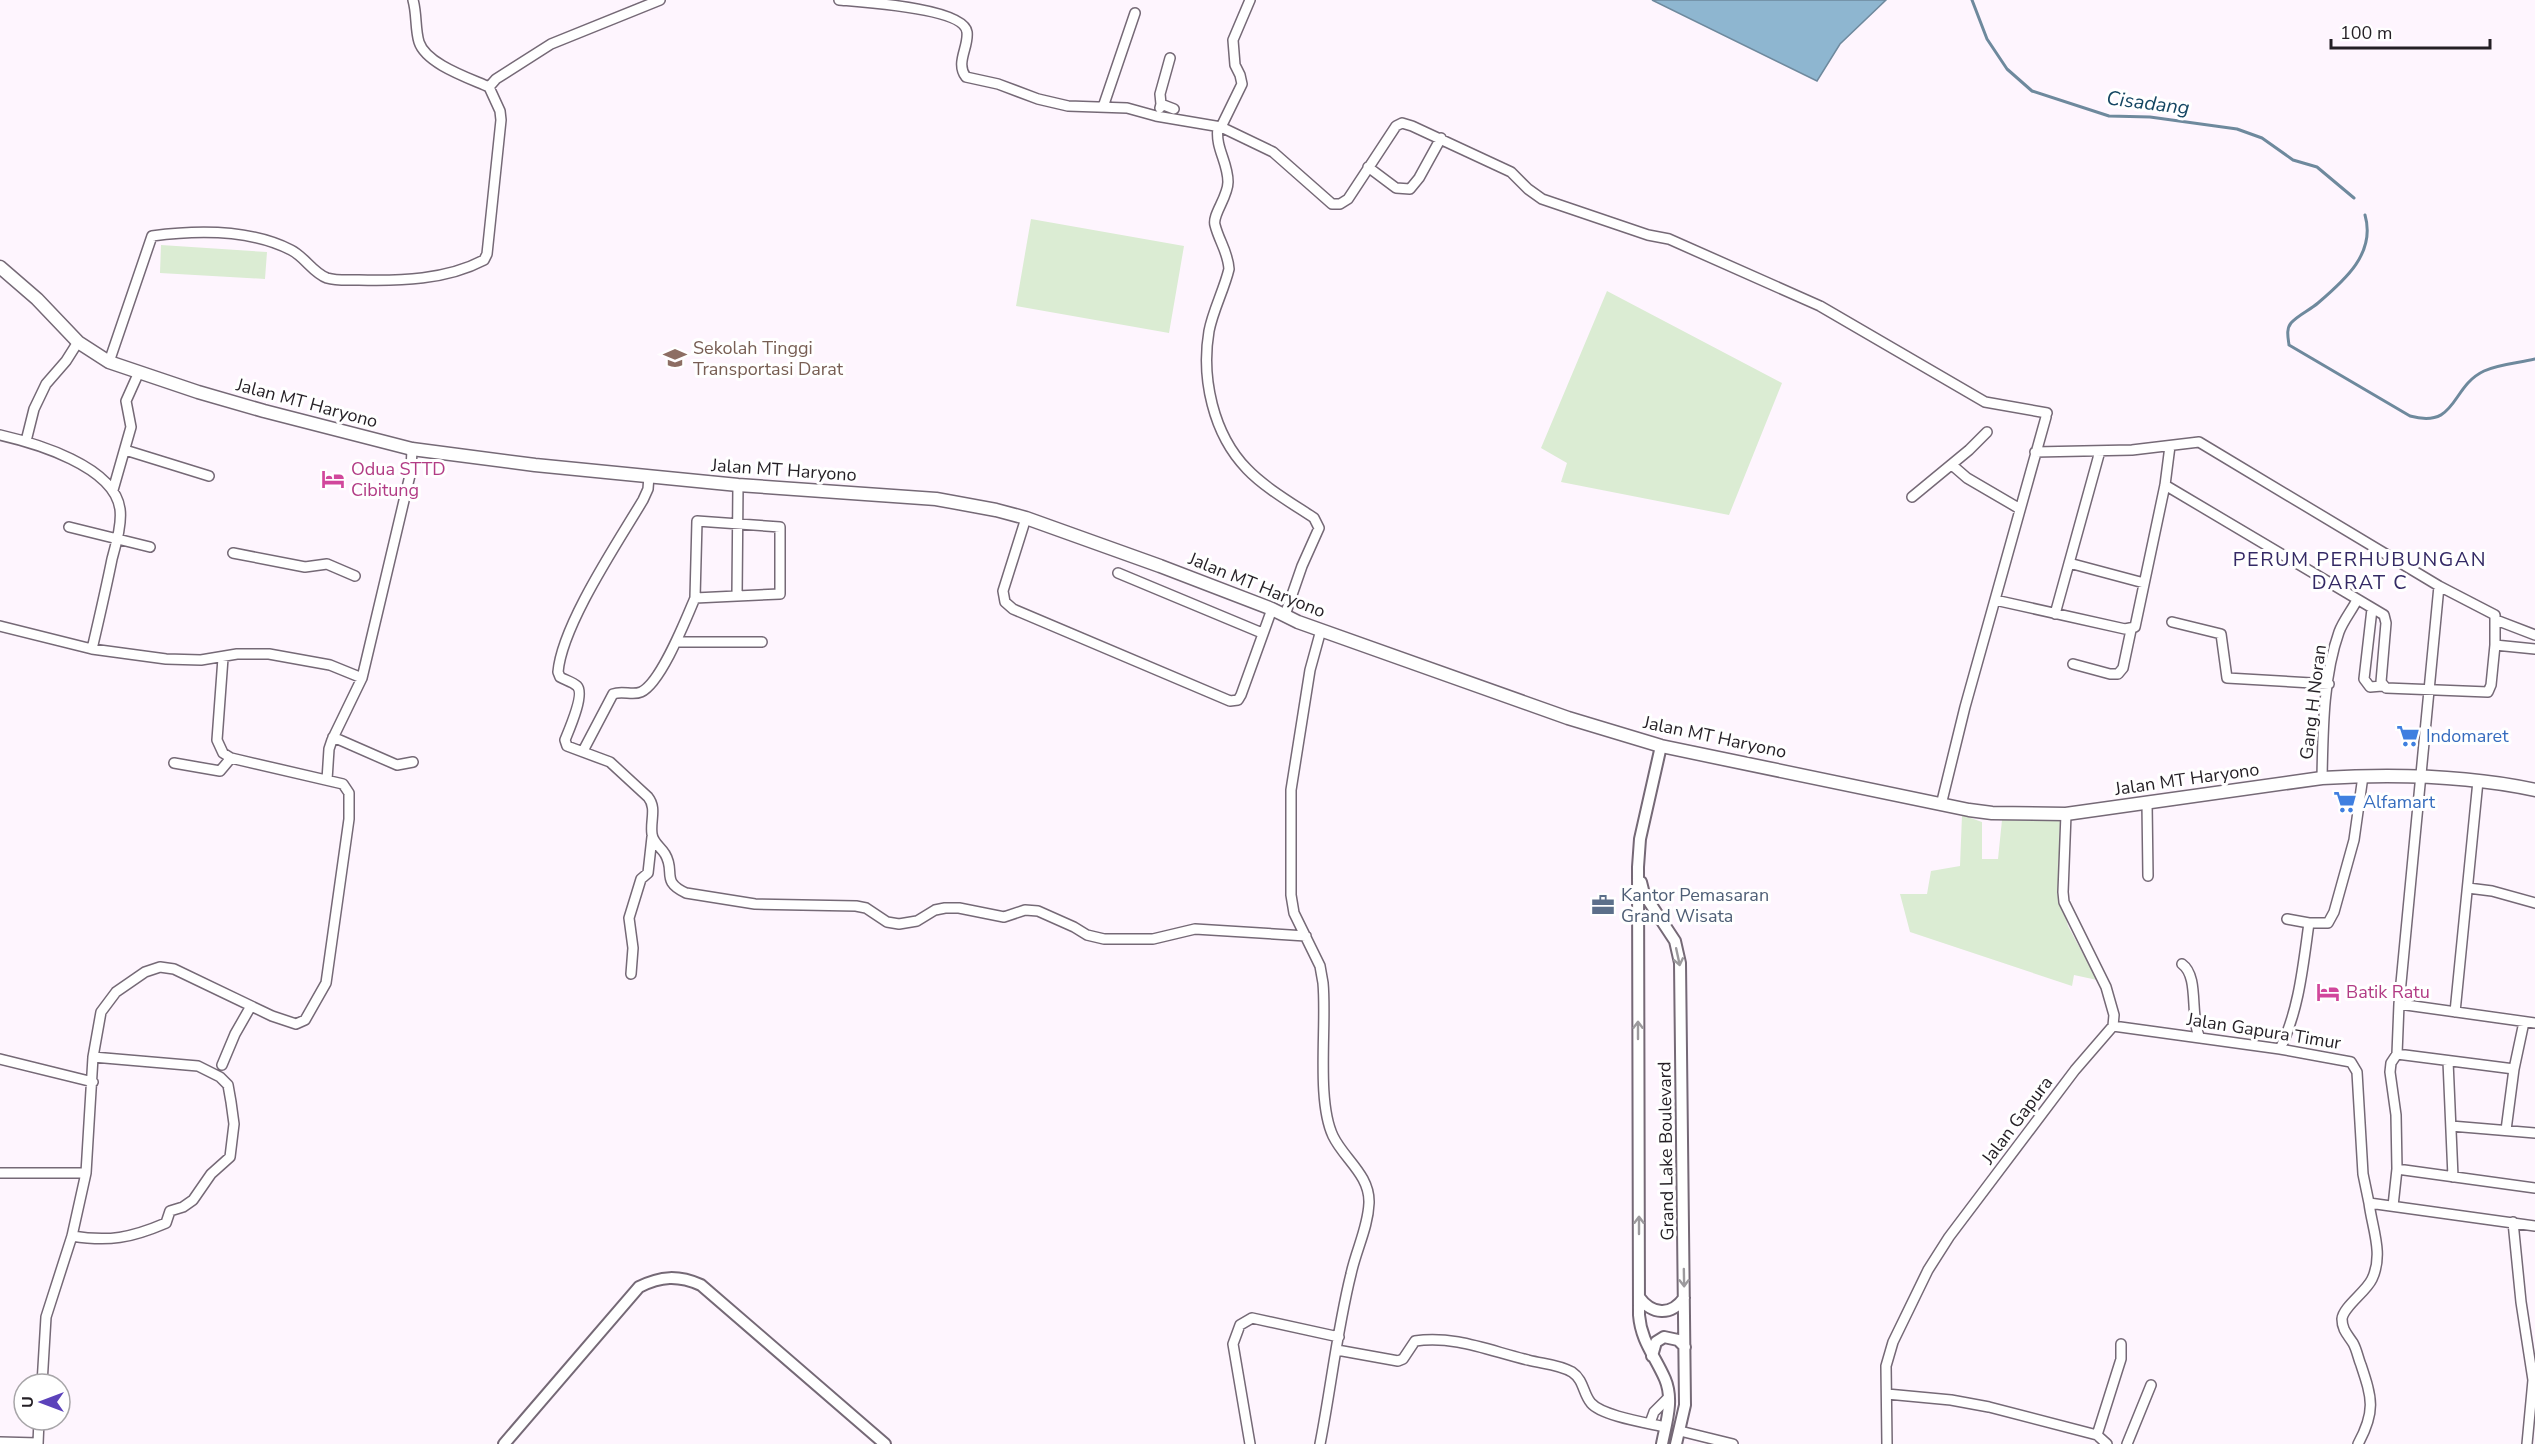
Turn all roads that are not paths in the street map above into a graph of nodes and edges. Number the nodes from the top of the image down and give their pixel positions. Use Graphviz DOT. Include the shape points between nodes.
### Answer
graph roads {
  1 [pos="413,0"];
  2 [pos="660,0"];
  3 [pos="839,0"];
  4 [pos="1250,0"];
  5 [pos="650,1"];
  6 [pos="1135,13"];
  7 [pos="1170,58"];
  8 [pos="489,87"];
  9 [pos="1161,104"];
  10 [pos="1103,107"];
  11 [pos="1174,109"];
  12 [pos="1156,116"];
  13 [pos="1220,128"];
  14 [pos="1441,138"];
  15 [pos="1368,167"];
  16 [pos="0,267"];
  17 [pos="78,342"];
  18 [pos="109,362"];
  19 [pos="139,372"];
  20 [pos="1987,432"];
  21 [pos="0,435"];
  22 [pos="26,441"];
  23 [pos="2170,446"];
  24 [pos="412,448"];
  25 [pos="125,450"];
  26 [pos="2100,451"];
  27 [pos="2035,452"];
  28 [pos="1952,465"];
  29 [pos="209,476"];
  30 [pos="649,476"];
  31 [pos="738,485"];
  32 [pos="2165,485"];
  33 [pos="113,490"];
  34 [pos="1912,497"];
  35 [pos="2020,509"];
  36 [pos="1026,518"];
  37 [pos="739,524"];
  38 [pos="69,527"];
  39 [pos="117,538"];
  40 [pos="150,547"];
  41 [pos="233,553"];
  42 [pos="2069,563"];
  43 [pos="1118,573"];
  44 [pos="355,576"];
  45 [pos="2144,583"];
  46 [pos="2439,586"];
  47 [pos="737,596"];
  48 [pos="695,598"];
  49 [pos="1995,600"];
  50 [pos="2358,600"];
  51 [pos="1272,609"];
  52 [pos="2372,609"];
  53 [pos="2055,614"];
  54 [pos="1285,615"];
  55 [pos="2496,620"];
  56 [pos="2172,622"];
  57 [pos="0,626"];
  58 [pos="1321,630"];
  59 [pos="2131,630"];
  60 [pos="1262,633"];
  61 [pos="2535,635"];
  62 [pos="676,642"];
  63 [pos="762,642"];
  64 [pos="2494,645"];
  65 [pos="92,649"];
  66 [pos="2535,649"];
  67 [pos="223,658"];
  68 [pos="2073,664"];
  69 [pos="362,678"];
  70 [pos="2329,684"];
  71 [pos="2382,686"];
  72 [pos="2430,690"];
  73 [pos="333,737"];
  74 [pos="1661,746"];
  75 [pos="583,751"];
  76 [pos="231,758"];
  77 [pos="413,762"];
  78 [pos="174,763"];
  79 [pos="2363,776"];
  80 [pos="2322,778"];
  81 [pos="2422,778"];
  82 [pos="327,780"];
  83 [pos="2478,781"];
  84 [pos="2535,790"];
  85 [pos="2147,803"];
  86 [pos="1941,805"];
  87 [pos="2066,814"];
  88 [pos="652,837"];
  89 [pos="1638,867"];
  90 [pos="2148,876"];
  91 [pos="2468,888"];
  92 [pos="2535,903"];
  93 [pos="2287,919"];
  94 [pos="2309,923"];
  95 [pos="1306,936"];
  96 [pos="2182,964"];
  97 [pos="631,974"];
  98 [pos="2399,1004"];
  99 [pos="251,1006"];
  100 [pos="2455,1012"];
  101 [pos="2524,1022"];
  102 [pos="2535,1023"];
  103 [pos="2113,1026"];
  104 [pos="2200,1038"];
  105 [pos="2280,1049"];
  106 [pos="2397,1054"];
  107 [pos="93,1057"];
  108 [pos="0,1059"];
  109 [pos="2448,1061"];
  110 [pos="222,1065"];
  111 [pos="2514,1069"];
  112 [pos="93,1083"];
  113 [pos="2451,1126"];
  114 [pos="2506,1130"];
  115 [pos="2535,1133"];
  116 [pos="2397,1169"];
  117 [pos="0,1173"];
  118 [pos="86,1173"];
  119 [pos="2454,1177"];
  120 [pos="2535,1188"];
  121 [pos="2369,1203"];
  122 [pos="2393,1206"];
  123 [pos="2513,1222"];
  124 [pos="2535,1226"];
  125 [pos="72,1236"];
  126 [pos="1639,1297"];
  127 [pos="1684,1298"];
  128 [pos="1339,1337"];
  129 [pos="2121,1344"];
  130 [pos="1685,1347"];
  131 [pos="1337,1350"];
  132 [pos="1652,1356"];
  133 [pos="43,1372"];
  134 [pos="2534,1380"];
  135 [pos="2151,1385"];
  136 [pos="1887,1394"];
  137 [pos="1669,1397"];
  138 [pos="1650,1423"];
  139 [pos="1665,1427"];
  140 [pos="1680,1431"];
  141 [pos="2085,1432"];
  142 [pos="2097,1436"];
  143 [pos="0,1442"];
  144 [pos="38,1444"];
  145 [pos="504,1444"];
  146 [pos="885,1444"];
  147 [pos="1250,1444"];
  148 [pos="1320,1444"];
  149 [pos="1662,1444"];
  150 [pos="1676,1444"];
  151 [pos="1733,1444"];
  152 [pos="1887,1444"];
  153 [pos="2085,1444"];
  154 [pos="2107,1444"];
  155 [pos="2127,1444"];
  156 [pos="2358,1444"];
  157 [pos="2527,1444"];
  1 -- 8 [label="street" via="419,44 427,56"];
  2 -- 5 [label="street"];
  3 -- 10 [label="street" via="950,16 968,33 962,68 966,77 1068,106"];
  4 -- 13 [label="street" via="1233,40 1235,65 1242,84"];
  5 -- 8 [label="street" via="551,44"];
  6 -- 10 [label="street"];
  7 -- 9 [label="street"];
  8 -- 18 [label="street" via="501,120 484,260 435,275 335,280 324,277 297,253 237,234 196,231 153,236"];
  9 -- 11 [label="street"];
  9 -- 12 [label="street"];
  10 -- 12 [label="street" via="1127,108"];
  12 -- 13 [label="street"];
  13 -- 15 [label="street" via="1273,153 1329,203 1340,204 1348,199"];
  13 -- 54 [label="street" via="1219,150 1228,181 1214,224 1229,269 1206,352 1211,403 1219,427 1247,470 1314,518 1319,528"];
  14 -- 15 [label="street" via="1399,123"];
  14 -- 15 [label="street" via="1410,189 1396,188"];
  14 -- 27 [label="street" via="1511,172 1542,199 1669,239 1820,306 1985,402 2046,415"];
  16 -- 17 [label="main road, Jalan MT Haryono"];
  17 -- 18 [label="main road, Jalan MT Haryono"];
  17 -- 22 [label="street" via="46,384 34,409"];
  18 -- 19 [label="main road, Jalan MT Haryono"];
  19 -- 24 [label="main road, Jalan MT Haryono" via="264,411"];
  19 -- 25 [label="street" via="126,401 131,427"];
  20 -- 28 [label="street"];
  21 -- 22 [label="street"];
  22 -- 33 [label="street" via="88,468"];
  23 -- 26 [label="street"];
  23 -- 32 [label="street"];
  23 -- 46 [label="street" via="2199,442 2208,446"];
  24 -- 30 [label="main road, Jalan MT Haryono"];
  24 -- 69 [label="street" via="411,471"];
  25 -- 29 [label="street"];
  25 -- 33 [label="street"];
  26 -- 27 [label="street"];
  26 -- 42 [label="street"];
  27 -- 35 [label="street"];
  28 -- 34 [label="street"];
  28 -- 35 [label="street"];
  30 -- 31 [label="main road, Jalan MT Haryono"];
  30 -- 75 [label="street" via="643,500 579,613 559,664 560,677 580,691 565,740 567,746"];
  31 -- 36 [label="main road, Jalan MT Haryono" via="936,499"];
  31 -- 37 [label="street"];
  32 -- 45 [label="street"];
  32 -- 50 [label="street"];
  33 -- 39 [label="street" via="120,510"];
  35 -- 49 [label="street"];
  36 -- 51 [label="main road, Jalan MT Haryono"];
  36 -- 60 [label="street" via="1003,591 1005,602 1013,609 1230,701 1241,695"];
  37 -- 47 [label="street"];
  37 -- 47 [label="street" via="780,527 782,591"];
  37 -- 48 [label="street" via="699,520 695,523"];
  38 -- 39 [label="street"];
  39 -- 40 [label="street"];
  39 -- 65 [label="street"];
  41 -- 44 [label="street" via="305,567 327,564"];
  42 -- 45 [label="street"];
  42 -- 53 [label="street"];
  43 -- 60 [label="street"];
  45 -- 59 [label="street" via="2135,627"];
  46 -- 55 [label="street" via="2491,613"];
  46 -- 72 [label="street"];
  47 -- 48 [label="street"];
  48 -- 62 [label="street"];
  49 -- 53 [label="street"];
  49 -- 86 [label="street"];
  50 -- 52 [label="street"];
  50 -- 70 [label="street, Gang H Noran" via="2339,630"];
  51 -- 54 [label="main road, Jalan MT Haryono"];
  51 -- 60 [label="street"];
  52 -- 71 [label="street" via="2384,615 2386,623"];
  52 -- 71 [label="street" via="2364,679 2370,687"];
  53 -- 59 [label="street"];
  54 -- 58 [label="main road, Jalan MT Haryono"];
  55 -- 61 [label="street"];
  55 -- 64 [label="street"];
  56 -- 70 [label="street" via="2223,636 2227,678"];
  57 -- 65 [label="street"];
  58 -- 74 [label="main road, Jalan MT Haryono" via="1568,718"];
  58 -- 95 [label="street" via="1310,670 1291,790 1291,895 1294,913"];
  59 -- 68 [label="street" via="2123,668 2118,674"];
  62 -- 63 [label="street"];
  62 -- 75 [label="street" via="643,691 613,694"];
  64 -- 66 [label="street"];
  64 -- 72 [label="street" via="2488,692"];
  65 -- 67 [label="street" via="166,659"];
  67 -- 69 [label="street" via="269,654 330,665"];
  67 -- 76 [label="street" via="217,740 223,753"];
  69 -- 73 [label="street"];
  70 -- 80 [label="street, Gang H Noran"];
  71 -- 72 [label="street"];
  72 -- 81 [label="street"];
  73 -- 77 [label="street" via="397,765"];
  73 -- 82 [label="street"];
  74 -- 86 [label="main road, Jalan MT Haryono"];
  74 -- 89 [label="street, Grand Lake Boulevard" via="1643,820"];
  75 -- 88 [label="street" via="610,762 653,803"];
  76 -- 78 [label="street" via="220,771"];
  76 -- 82 [label="street"];
  79 -- 80 [label="main road, Jalan MT Haryono"];
  79 -- 81 [label="main road, Jalan MT Haryono"];
  79 -- 94 [label="street" via="2354,840 2334,912 2328,922"];
  80 -- 85 [label="main road, Jalan MT Haryono"];
  81 -- 83 [label="main road, Jalan MT Haryono"];
  81 -- 98 [label="street"];
  82 -- 99 [label="street" via="343,784 349,793 349,819 326,982 305,1020 296,1024"];
  83 -- 84 [label="main road, Jalan MT Haryono"];
  83 -- 91 [label="street"];
  85 -- 87 [label="main road, Jalan MT Haryono"];
  85 -- 90 [label="street"];
  86 -- 87 [label="main road, Jalan MT Haryono" via="1992,813"];
  87 -- 103 [label="street" via="2064,902 2106,987"];
  88 -- 95 [label="street" via="666,856 669,879 676,888 755,904 856,906 899,924 917,921 945,908 1004,916 1038,911 1086,935 1104,939 1153,939 1196,929"];
  88 -- 97 [label="street" via="648,873 641,879 629,918"];
  126 -- 89 [label="street, Grand Lake Boulevard, one-way"];
  89 -- 127 [label="street, Grand Lake Boulevard, one-way" via="1644,894 1675,941 1680,963"];
  91 -- 92 [label="street"];
  91 -- 100 [label="street"];
  93 -- 94 [label="street"];
  94 -- 105 [label="street" via="2294,1011"];
  95 -- 128 [label="street" via="1323,983 1327,1120 1368,1190 1365,1228 1351,1273"];
  96 -- 104 [label="street" via="2191,973 2195,1027"];
  98 -- 100 [label="street"];
  98 -- 106 [label="street"];
  99 -- 107 [label="street" via="174,969 160,967 129,982 108,1000 101,1012"];
  99 -- 110 [label="street"];
  100 -- 101 [label="street"];
  101 -- 102 [label="street"];
  101 -- 111 [label="street"];
  103 -- 104 [label="street, Jalan Gapura Timur"];
  103 -- 136 [label="street, Jalan Gapura" via="2075,1070 1928,1270 1893,1342 1886,1366"];
  104 -- 105 [label="street, Jalan Gapura Timur"];
  105 -- 121 [label="street, Jalan Gapura Timur" via="2346,1060 2354,1066"];
  106 -- 109 [label="street"];
  106 -- 116 [label="street" via="2390,1072"];
  107 -- 112 [label="street"];
  107 -- 125 [label="street" via="198,1066 228,1085 234,1124 230,1157 211,1174 193,1200 170,1211 166,1223 118,1239"];
  108 -- 112 [label="street"];
  109 -- 111 [label="street"];
  109 -- 113 [label="street"];
  111 -- 114 [label="street"];
  112 -- 118 [label="street"];
  113 -- 114 [label="street"];
  113 -- 119 [label="street"];
  114 -- 115 [label="street"];
  116 -- 119 [label="street"];
  116 -- 122 [label="street"];
  117 -- 118 [label="street"];
  118 -- 125 [label="street"];
  119 -- 120 [label="street"];
  121 -- 122 [label="street"];
  121 -- 156 [label="street" via="2378,1252 2375,1271 2364,1293 2342,1318 2370,1390 2366,1429"];
  122 -- 123 [label="street"];
  123 -- 124 [label="street"];
  123 -- 134 [label="street" via="2519,1292"];
  125 -- 133 [label="street" via="46,1317"];
  126 -- 127 [label="street" via="1645,1306 1658,1312 1675,1308"];
  126 -- 132 [label="street, Grand Lake Boulevard" via="1640,1329"];
  127 -- 130 [label="street, Grand Lake Boulevard"];
  128 -- 131 [label="street"];
  128 -- 147 [label="street" via="1252,1318 1240,1325 1233,1344"];
  129 -- 142 [label="street" via="2121,1359"];
  130 -- 132 [label="street" via="1678,1340 1664,1337 1656,1342"];
  130 -- 140 [label="street, Grand Lake Boulevard" via="1685,1405"];
  131 -- 138 [label="street" via="1398,1361 1415,1341 1457,1341 1556,1365 1579,1378 1591,1403 1600,1410"];
  131 -- 148 [label="street"];
  132 -- 137 [label="street, Grand Lake Boulevard" via="1666,1380"];
  134 -- 157 [label="street"];
  135 -- 155 [label="street"];
  136 -- 141 [label="street" via="1970,1403"];
  136 -- 152 [label="street, Jalan Gapura"];
  137 -- 138 [label="street" via="1654,1412"];
  137 -- 139 [label="street, Grand Lake Boulevard"];
  138 -- 139 [label="street"];
  139 -- 149 [label="street, Grand Lake Boulevard"];
  140 -- 150 [label="street, Grand Lake Boulevard"];
  140 -- 151 [label="street"];
  141 -- 142 [label="street"];
  141 -- 153 [label="street"];
  142 -- 154 [label="street"];
  143 -- 144 [label="street"];
  145 -- 146 [label="street" via="639,1287 671,1277 701,1285"];
}
